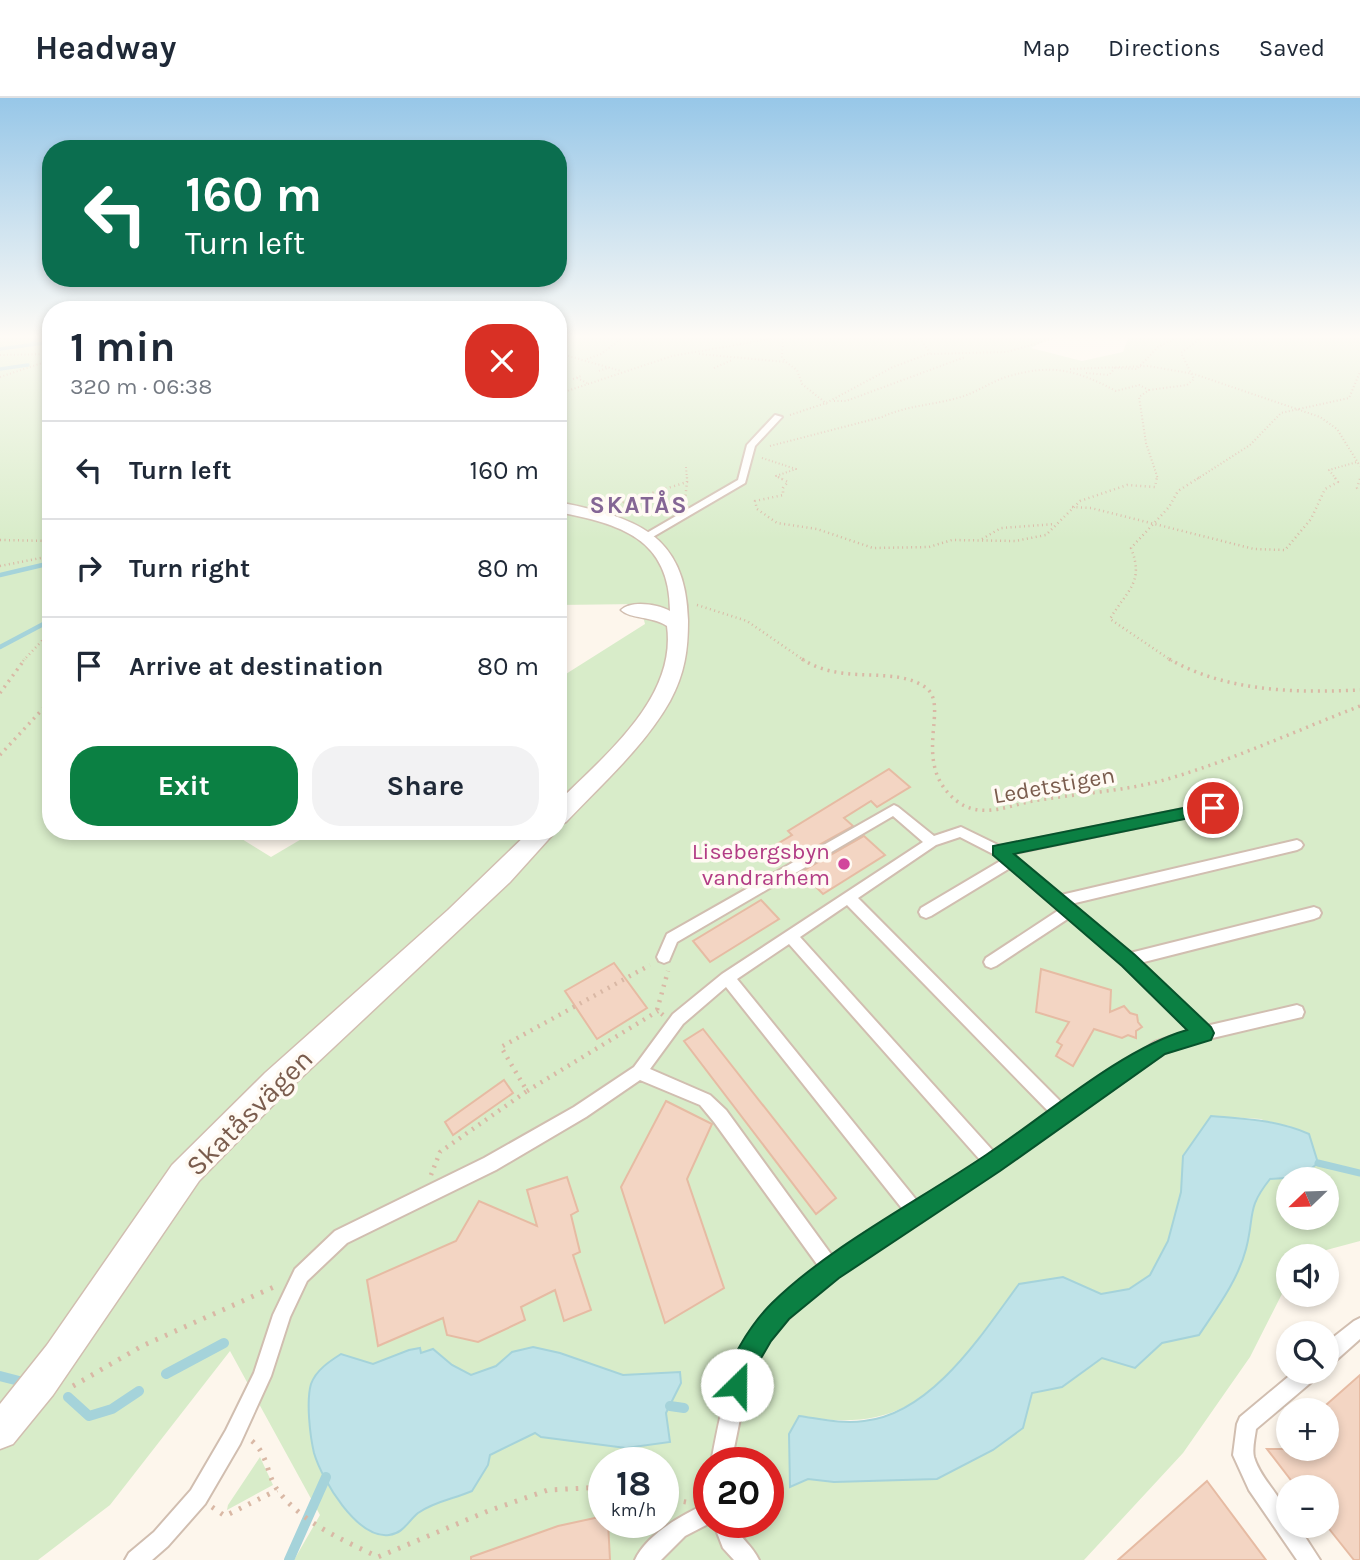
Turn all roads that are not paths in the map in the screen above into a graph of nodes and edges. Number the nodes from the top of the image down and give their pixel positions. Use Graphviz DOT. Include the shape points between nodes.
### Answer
graph roads {
  1 [pos="778,417"];
  2 [pos="567,509"];
  3 [pos="648,536"];
  4 [pos="630,610"];
  5 [pos="678,630"];
  6 [pos="567,806"];
  7 [pos="1213,808"];
  8 [pos="536,840"];
  9 [pos="932,842"];
  10 [pos="1297,845"];
  11 [pos="1005,856"];
  12 [pos="848,897"];
  13 [pos="1065,906"];
  14 [pos="926,912"];
  15 [pos="1314,913"];
  16 [pos="790,935"];
  17 [pos="664,957"];
  18 [pos="1128,960"];
  19 [pos="991,962"];
  20 [pos="727,978"];
  21 [pos="1297,1012"];
  22 [pos="1204,1033"];
  23 [pos="639,1072"];
  24 [pos="1063,1115"];
  25 [pos="993,1163"];
  26 [pos="917,1214"];
  27 [pos="831,1269"];
  28 [pos="1360,1327"];
  29 [pos="1339,1345"];
  30 [pos="1294,1384"];
  31 [pos="0,1432"];
  32 [pos="724,1447"];
  33 [pos="693,1521"];
  34 [pos="729,1538"];
  35 [pos="136,1560"];
  36 [pos="646,1560"];
  37 [pos="748,1560"];
  38 [pos="1309,1560"];
  1 -- 3 [label="lane" via="750,453 742,481"];
  2 -- 3 [label="street"];
  3 -- 5 [label="street" via="670,564 679,587"];
  4 -- 5 [label="street" via="666,615"];
  5 -- 6 [label="street" via="680,649 667,688 620,750"];
  7 -- 11 [label="lane"];
  8 -- 31 [label="street, Skatåsvägen" via="264,1092 186,1172 74,1338"];
  9 -- 11 [label="lane" via="961,832"];
  9 -- 12 [label="lane"];
  9 -- 17 [label="lane" via="894,810 672,937"];
  10 -- 13 [label="lane"];
  11 -- 13 [label="lane"];
  11 -- 14 [label="lane"];
  12 -- 16 [label="lane"];
  12 -- 24 [label="lane"];
  13 -- 18 [label="lane"];
  13 -- 19 [label="lane"];
  15 -- 18 [label="lane"];
  16 -- 20 [label="lane"];
  16 -- 25 [label="lane"];
  18 -- 22 [label="lane"];
  20 -- 23 [label="lane" via="678,1019"];
  20 -- 26 [label="lane"];
  21 -- 22 [label="lane"];
  22 -- 24 [label="lane" via="1160,1047"];
  23 -- 27 [label="lane" via="705,1100"];
  23 -- 35 [label="lane" via="513,1151 341,1237 301,1275 262,1376 198,1497"];
  24 -- 25 [label="lane"];
  25 -- 26 [label="lane"];
  26 -- 27 [label="lane"];
  27 -- 32 [label="lane" via="762,1333 742,1367"];
  28 -- 29 [label="lane"];
  30 -- 38 [label="lane" via="1247,1424 1243,1455 1256,1483"];
  33 -- 36 [label="lane" via="678,1529"];
  34 -- 37 [label="lane"];
}
